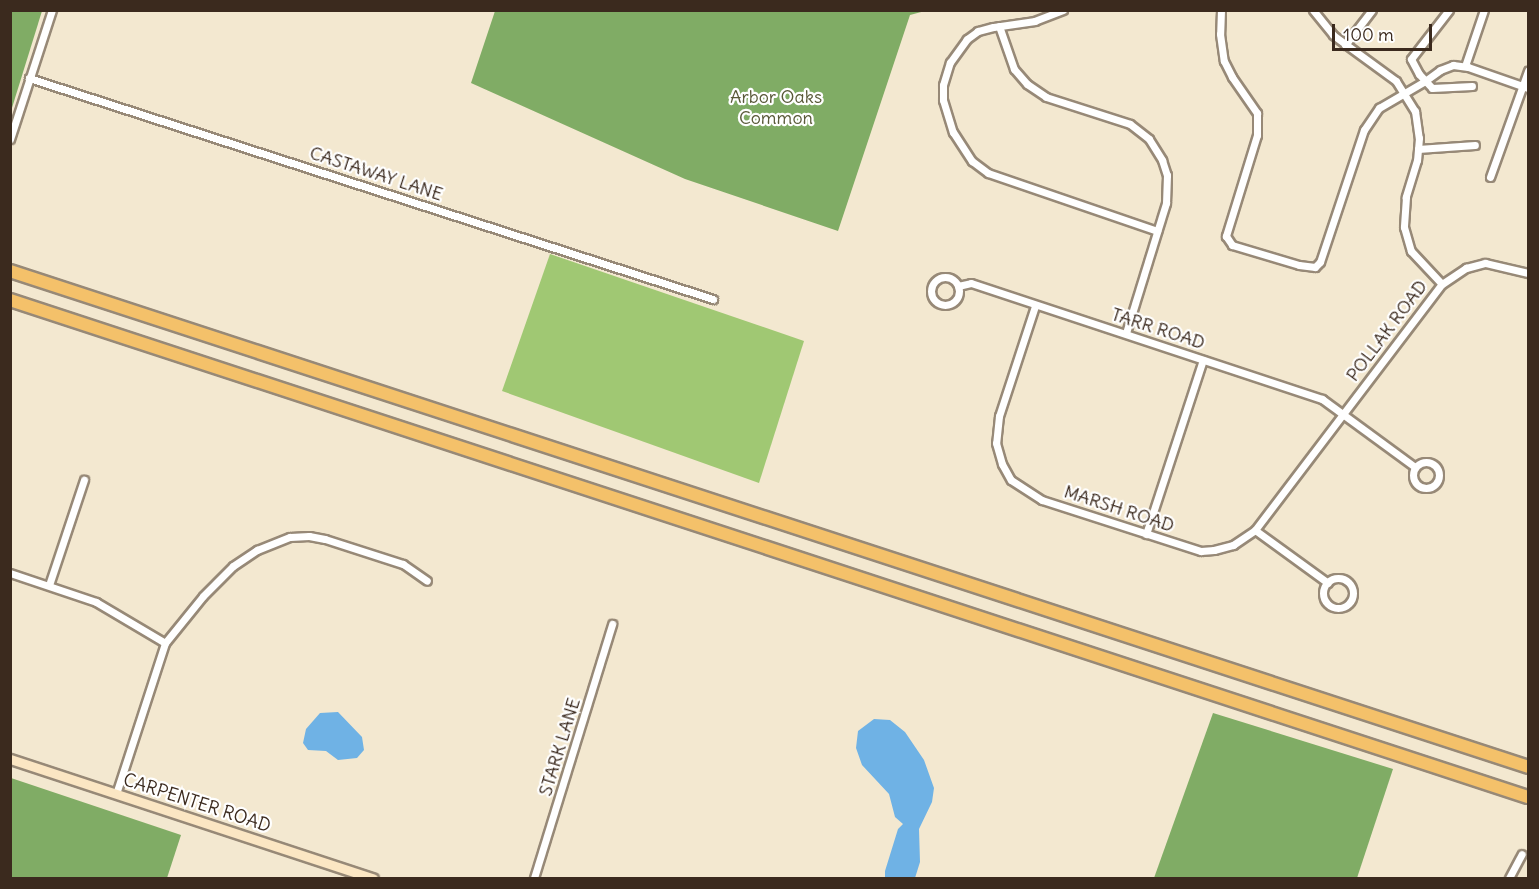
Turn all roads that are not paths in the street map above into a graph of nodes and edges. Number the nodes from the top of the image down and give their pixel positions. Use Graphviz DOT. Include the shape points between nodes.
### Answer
graph roads {
  1 [pos="52,10"];
  2 [pos="1063,10"];
  3 [pos="1221,10"];
  4 [pos="1313,10"];
  5 [pos="1372,10"];
  6 [pos="1449,10"];
  7 [pos="1484,10"];
  8 [pos="999,26"];
  9 [pos="1345,45"];
  10 [pos="1465,66"];
  11 [pos="1528,71"];
  12 [pos="29,78"];
  13 [pos="1425,81"];
  14 [pos="1472,86"];
  15 [pos="1526,87"];
  16 [pos="1405,92"];
  17 [pos="10,140"];
  18 [pos="1475,145"];
  19 [pos="1418,148"];
  20 [pos="1490,177"];
  21 [pos="1157,231"];
  22 [pos="10,271"];
  23 [pos="1528,273"];
  24 [pos="1442,284"];
  25 [pos="958,286"];
  26 [pos="713,299"];
  27 [pos="10,300"];
  28 [pos="1035,306"];
  29 [pos="1126,333"];
  30 [pos="1203,360"];
  31 [pos="1344,414"];
  32 [pos="1415,467"];
  33 [pos="84,480"];
  34 [pos="1255,530"];
  35 [pos="1146,534"];
  36 [pos="10,573"];
  37 [pos="427,581"];
  38 [pos="1328,583"];
  39 [pos="49,585"];
  40 [pos="612,624"];
  41 [pos="165,643"];
  42 [pos="10,759"];
  43 [pos="1528,767"];
  44 [pos="116,794"];
  45 [pos="1528,797"];
  46 [pos="1522,854"];
  47 [pos="373,879"];
  48 [pos="534,879"];
  49 [pos="1509,879"];
  1 -- 12 [label="street"];
  2 -- 8 [label="street" via="1035,21"];
  3 -- 16 [label="street" via="1224,61 1257,113 1257,135 1226,236 1232,245 1315,267 1369,118"];
  4 -- 9 [label="street"];
  5 -- 9 [label="street"];
  6 -- 13 [label="street" via="1411,59"];
  7 -- 10 [label="street"];
  8 -- 21 [label="street" via="1011,61 1027,84 1046,96 1130,124 1149,140 1167,175 1166,203"];
  8 -- 21 [label="street" via="967,39 944,75 943,100 963,150 988,173"];
  9 -- 16 [label="street" via="1383,69"];
  10 -- 13 [label="street" via="1440,70"];
  10 -- 15 [label="street"];
  11 -- 15 [label="street"];
  12 -- 17 [label="street"];
  12 -- 26 [label="street, CASTAWAY LANE"];
  13 -- 14 [label="street" via="1432,88"];
  13 -- 16 [label="street"];
  15 -- 20 [label="street"];
  16 -- 19 [label="street" via="1415,111"];
  18 -- 19 [label="street"];
  19 -- 24 [label="street" via="1406,197 1404,227 1411,251"];
  21 -- 29 [label="street"];
  22 -- 43 [label="highway"];
  23 -- 24 [label="street, POLLAK ROAD" via="1485,263 1466,268"];
  24 -- 31 [label="street, POLLAK ROAD"];
  25 -- 25 [label="street" via="957,299 950,305 936,303 931,294 938,278 948,277"];
  25 -- 28 [label="street, TARR ROAD" via="971,283"];
  27 -- 45 [label="highway"];
  28 -- 29 [label="street, TARR ROAD"];
  28 -- 35 [label="street, MARSH ROAD" via="999,416 996,443 1002,464 1011,480 1042,500"];
  29 -- 30 [label="street, TARR ROAD"];
  30 -- 31 [label="street, TARR ROAD" via="1313,396"];
  30 -- 35 [label="street"];
  31 -- 32 [label="street, TARR ROAD"];
  31 -- 34 [label="street, MARSH ROAD"];
  33 -- 39 [label="street"];
  34 -- 35 [label="street, MARSH ROAD" via="1233,545 1202,551"];
  34 -- 38 [label="street"];
  36 -- 39 [label="street"];
  37 -- 41 [label="street" via="404,564 373,554 325,539 290,537 257,549 232,566"];
  38 -- 38 [label="street" via="1337,579 1350,584 1353,593 1347,606 1337,608 1325,601 1323,591"];
  39 -- 41 [label="street" via="96,602"];
  40 -- 48 [label="street, STARK LANE"];
  41 -- 44 [label="street"];
  42 -- 44 [label="main road, CARPENTER ROAD"];
  44 -- 47 [label="main road, CARPENTER ROAD"];
  46 -- 49 [label="street"];
}
